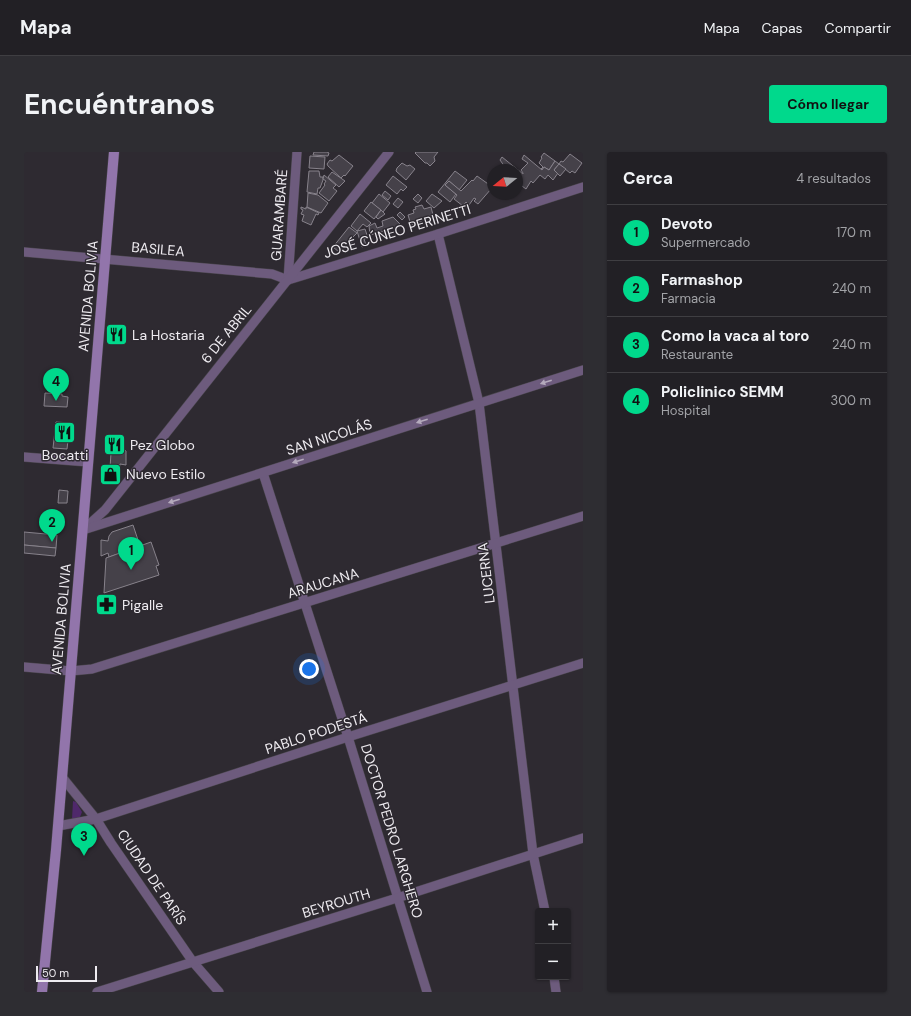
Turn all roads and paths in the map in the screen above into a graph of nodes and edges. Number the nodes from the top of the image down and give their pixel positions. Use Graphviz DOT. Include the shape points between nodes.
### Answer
graph roads {
  1 [pos="114,152"];
  2 [pos="298,152"];
  3 [pos="389,152"];
  4 [pos="583,187"];
  5 [pos="438,234"];
  6 [pos="24,252"];
  7 [pos="105,259"];
  8 [pos="288,280"];
  9 [pos="583,370"];
  10 [pos="479,403"];
  11 [pos="24,457"];
  12 [pos="88,462"];
  13 [pos="263,473"];
  14 [pos="583,516"];
  15 [pos="83,530"];
  16 [pos="496,543"];
  17 [pos="305,604"];
  18 [pos="583,664"];
  19 [pos="24,668"];
  20 [pos="71,672"];
  21 [pos="513,685"];
  22 [pos="348,737"];
  23 [pos="62,777"];
  24 [pos="96,819"];
  25 [pos="58,826"];
  26 [pos="583,838"];
  27 [pos="533,854"];
  28 [pos="398,898"];
  29 [pos="544,908"];
  30 [pos="193,962"];
  31 [pos="554,980"];
  32 [pos="42,992"];
  33 [pos="97,992"];
  34 [pos="219,992"];
  35 [pos="428,992"];
  36 [pos="556,992"];
  1 -- 7 [label="street, AVENIDA BOLIVIA"];
  2 -- 8 [label="street, GUARAMBARÉ"];
  3 -- 8 [label="street, 6 DE ABRIL"];
  4 -- 5 [label="street, JOSÉ CÚNEO PERINETTI"];
  5 -- 8 [label="street, JOSÉ CÚNEO PERINETTI"];
  5 -- 10 [label="street, LUCERNA"];
  6 -- 7 [label="street, BASILEA"];
  7 -- 8 [label="street, BASILEA" via="272,274"];
  7 -- 12 [label="street, AVENIDA BOLIVIA"];
  8 -- 15 [label="street, 6 DE ABRIL" via="105,510"];
  9 -- 10 [label="street, SAN NICOLÁS, one-way"];
  10 -- 13 [label="street, SAN NICOLÁS, one-way"];
  10 -- 16 [label="street, LUCERNA"];
  11 -- 12 [label="street"];
  12 -- 15 [label="street, AVENIDA BOLIVIA"];
  13 -- 15 [label="street, SAN NICOLÁS, one-way"];
  13 -- 17 [label="street, DOCTOR PEDRO LARGHERO"];
  14 -- 16 [label="street, ARAUCANA"];
  15 -- 20 [label="street, AVENIDA BOLIVIA"];
  16 -- 17 [label="street, ARAUCANA"];
  16 -- 21 [label="street, LUCERNA"];
  17 -- 20 [label="street, ARAUCANA" via="92,669"];
  17 -- 22 [label="street, DOCTOR PEDRO LARGHERO"];
  18 -- 21 [label="street, PABLO PODESTÁ"];
  19 -- 20 [label="street, ARAUCANA"];
  20 -- 23 [label="street, AVENIDA BOLIVIA"];
  21 -- 22 [label="street, PABLO PODESTÁ"];
  21 -- 27 [label="street, LUCERNA"];
  22 -- 24 [label="street, PABLO PODESTÁ"];
  22 -- 28 [label="street, DOCTOR PEDRO LARGHERO"];
  23 -- 24 [label="street, CIUDAD DE PARÍS"];
  23 -- 25 [label="street, AVENIDA BOLIVIA"];
  24 -- 25 [label="street, PABLO PODESTÁ"];
  24 -- 30 [label="street, CIUDAD DE PARÍS"];
  25 -- 32 [label="street, AVENIDA BOLIVIA"];
  26 -- 27 [label="street, BEYROUTH"];
  27 -- 28 [label="street, BEYROUTH"];
  27 -- 29 [label="street, LUCERNA"];
  28 -- 30 [label="street, BEYROUTH"];
  28 -- 35 [label="street, DOCTOR PEDRO LARGHERO"];
  30 -- 33 [label="street, BEYROUTH"];
  30 -- 34 [label="street, CIUDAD DE PARÍS"];
  31 -- 36 [label="street"];
}
